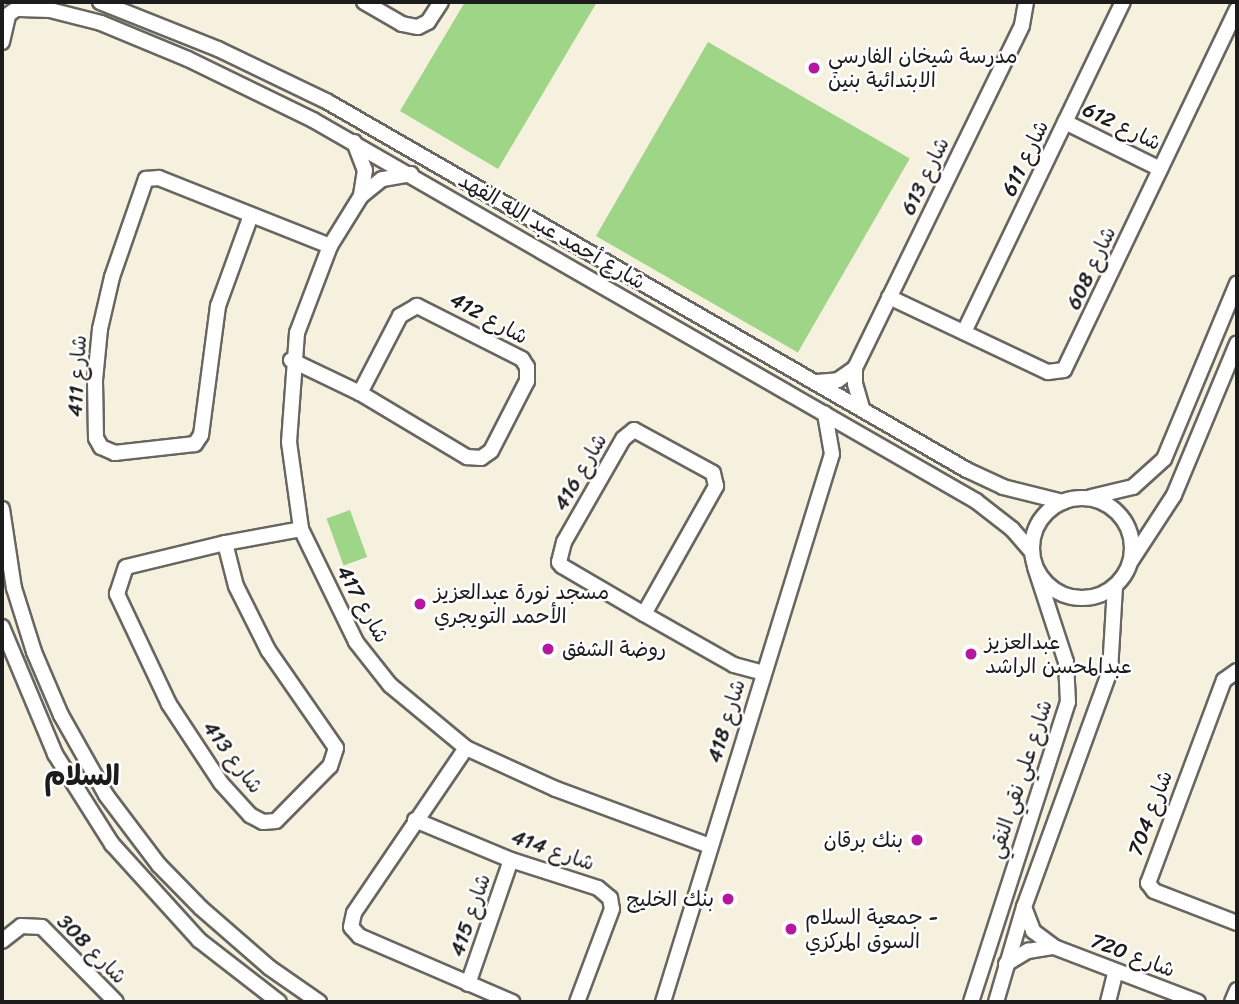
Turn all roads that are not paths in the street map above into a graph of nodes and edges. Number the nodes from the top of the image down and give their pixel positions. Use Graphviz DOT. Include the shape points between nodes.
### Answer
graph roads {
  1 [pos="100,2"];
  2 [pos="364,2"];
  3 [pos="441,2"];
  4 [pos="1026,2"];
  5 [pos="1123,2"];
  6 [pos="1237,9"];
  7 [pos="14,12"];
  8 [pos="2,42"];
  9 [pos="1065,122"];
  10 [pos="354,142"];
  11 [pos="1160,169"];
  12 [pos="411,174"];
  13 [pos="361,196"];
  14 [pos="250,218"];
  15 [pos="330,247"];
  16 [pos="611,263"];
  17 [pos="630,274"];
  18 [pos="600,283"];
  19 [pos="1237,285"];
  20 [pos="619,294"];
  21 [pos="889,297"];
  22 [pos="964,332"];
  23 [pos="1237,344"];
  24 [pos="292,360"];
  25 [pos="855,368"];
  26 [pos="817,382"];
  27 [pos="360,393"];
  28 [pos="862,408"];
  29 [pos="825,414"];
  30 [pos="868,438"];
  31 [pos="832,454"];
  32 [pos="1087,498"];
  33 [pos="1063,502"];
  34 [pos="2,509"];
  35 [pos="302,529"];
  36 [pos="3,540"];
  37 [pos="225,543"];
  38 [pos="1032,552"];
  39 [pos="5,560"];
  40 [pos="1131,562"];
  41 [pos="1035,567"];
  42 [pos="1115,587"];
  43 [pos="644,614"];
  44 [pos="2,627"];
  45 [pos="1237,671"];
  46 [pos="762,673"];
  47 [pos="466,748"];
  48 [pos="415,820"];
  49 [pos="710,846"];
  50 [pos="512,860"];
  51 [pos="1024,906"];
  52 [pos="1237,923"];
  53 [pos="2,941"];
  54 [pos="1054,947"];
  55 [pos="1006,964"];
  56 [pos="1116,971"];
  57 [pos="468,984"];
  58 [pos="1237,990"];
  59 [pos="262,991"];
  60 [pos="116,1002"];
  61 [pos="279,1002"];
  62 [pos="285,1002"];
  63 [pos="319,1002"];
  64 [pos="512,1002"];
  65 [pos="577,1002"];
  66 [pos="663,1002"];
  67 [pos="971,1002"];
  68 [pos="996,1002"];
  69 [pos="1108,1002"];
  70 [pos="1198,1002"];
  71 [pos="1232,1002"];
  1 -- 16 [label="street, شارع أحمد عبد الله الفهد" via="295,85"];
  2 -- 3 [label="street" via="402,24 418,27 428,22"];
  4 -- 21 [label="street, شارع 613" via="1022,25"];
  5 -- 9 [label="street, شارع 611"];
  6 -- 11 [label="street, شارع 608"];
  7 -- 8 [label="street"];
  7 -- 10 [label="street, شارع أحمد عبد الله الفهد" via="50,10 101,23 188,59"];
  9 -- 11 [label="street, شارع 612"];
  9 -- 22 [label="street, شارع 611"];
  10 -- 12 [label="street, شارع أحمد عبد الله الفهد"];
  10 -- 13 [label="street, شارع 417" via="365,170"];
  11 -- 22 [label="street, شارع 608" via="1064,370 1048,372"];
  12 -- 13 [label="street, شارع 417" via="383,179"];
  12 -- 18 [label="street, شارع أحمد عبد الله الفهد"];
  13 -- 15 [label="street, شارع 417"];
  14 -- 14 [label="street, شارع 411" via="159,178 146,179 112,277 100,330 95,392 96,438 101,447 115,453 195,444 201,435 218,306"];
  14 -- 15 [label="street, شارع 411"];
  15 -- 24 [label="street, شارع 417" via="307,302"];
  16 -- 17 [label="street, شارع أحمد عبد الله الفهد"];
  16 -- 18 [label="street" via="609,275"];
  17 -- 20 [label="street" via="621,282"];
  17 -- 26 [label="street, شارع أحمد عبد الله الفهد"];
  18 -- 20 [label="street, شارع أحمد عبد الله الفهد"];
  19 -- 32 [label="street" via="1158,468 1133,487"];
  20 -- 29 [label="street, شارع أحمد عبد الله الفهد"];
  21 -- 22 [label="street, شارع 608"];
  21 -- 25 [label="street, شارع 613"];
  23 -- 40 [label="street" via="1174,495"];
  24 -- 27 [label="street, شارع 412"];
  24 -- 35 [label="street, شارع 417" via="289,442"];
  25 -- 26 [label="street" via="838,380"];
  25 -- 28 [label="street"];
  26 -- 28 [label="street, شارع أحمد عبد الله الفهد"];
  27 -- 27 [label="street, شارع 412" via="467,457 481,458 491,451 527,382 527,368 522,359 417,306 400,316"];
  28 -- 33 [label="street, شارع أحمد عبد الله الفهد" via="985,479"];
  29 -- 30 [label="street, شارع أحمد عبد الله الفهد"];
  29 -- 31 [label="street, شارع 418"];
  30 -- 31 [label="street" via="850,439"];
  30 -- 38 [label="street, شارع أحمد عبد الله الفهد" via="989,509"];
  31 -- 46 [label="street, شارع 418"];
  32 -- 33 [label="street"];
  32 -- 40 [label="street" via="1101,501 1124,520 1132,540"];
  33 -- 38 [label="street" via="1039,522"];
  34 -- 36 [label="street"];
  35 -- 37 [label="street, شارع 413"];
  35 -- 47 [label="street, شارع 417" via="356,642 390,685"];
  36 -- 39 [label="street"];
  37 -- 37 [label="street, شارع 413" via="126,567 117,594 169,704 221,783 250,815 263,822 276,821 330,766 336,748 268,650 236,586"];
  38 -- 41 [label="street"];
  39 -- 63 [label="street" via="47,684 77,746 122,818 166,872 223,929"];
  40 -- 42 [label="street"];
  41 -- 42 [label="street" via="1056,591 1070,597 1101,595"];
  41 -- 67 [label="street, شارع علي نقي النقي" via="1066,662 1068,702"];
  42 -- 51 [label="street" via="1110,671"];
  43 -- 43 [label="street, شارع 416" via="559,562 560,550 577,519 623,439 634,430 713,473 716,486"];
  43 -- 46 [label="street, شارع 416" via="734,665"];
  44 -- 59 [label="street" via="42,729 95,821 177,919"];
  45 -- 52 [label="street, شارع 704" via="1224,680 1147,883 1154,891"];
  46 -- 49 [label="street, شارع 418"];
  47 -- 48 [label="street"];
  47 -- 49 [label="street, شارع 417" via="556,789"];
  48 -- 50 [label="street, شارع 414"];
  48 -- 57 [label="street" via="354,913 351,927 359,936"];
  49 -- 66 [label="street, شارع 418"];
  50 -- 57 [label="street, شارع 415"];
  50 -- 65 [label="street, شارع 414" via="598,888 610,898 612,909"];
  51 -- 54 [label="street, شارع 720" via="1033,931"];
  51 -- 55 [label="street"];
  53 -- 60 [label="street, شارع 308" via="21,926 42,927"];
  54 -- 55 [label="street" via="1028,951"];
  54 -- 56 [label="street, شارع 720"];
  55 -- 68 [label="street"];
  56 -- 69 [label="street"];
  56 -- 70 [label="street, شارع 720"];
  57 -- 64 [label="street"];
  58 -- 71 [label="street"];
  59 -- 61 [label="street"];
  59 -- 62 [label="street"];
}
